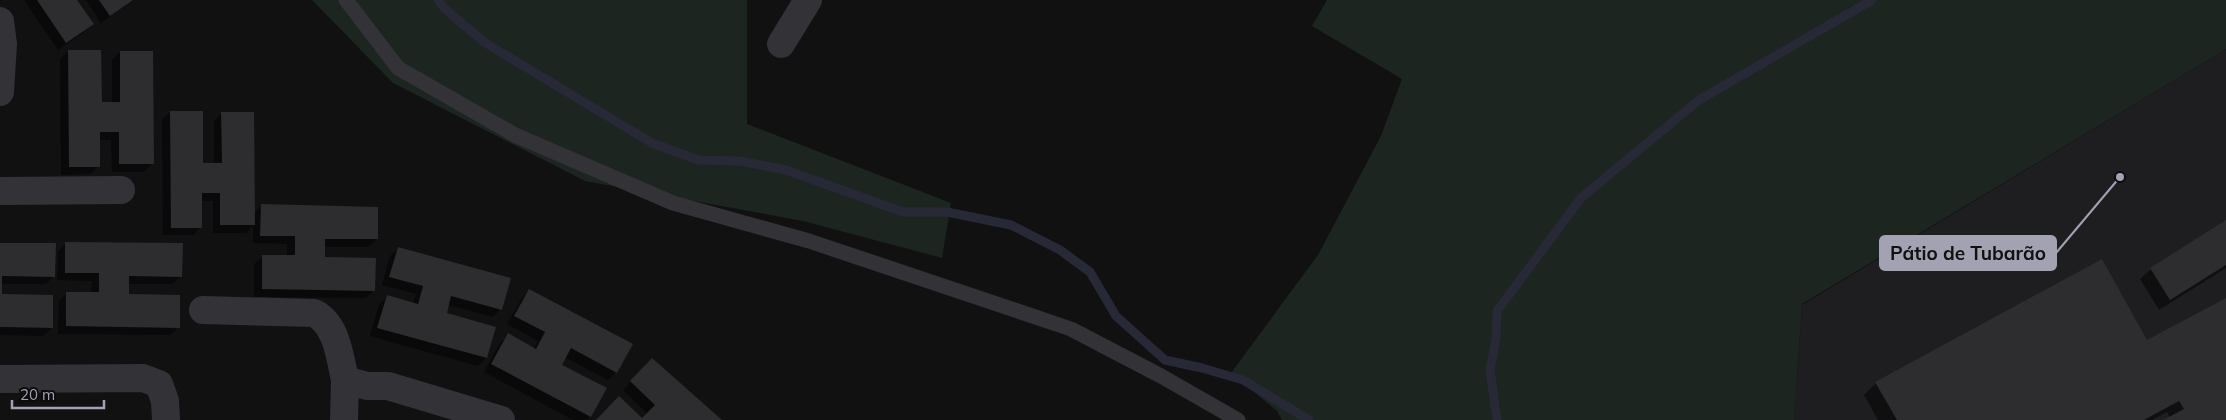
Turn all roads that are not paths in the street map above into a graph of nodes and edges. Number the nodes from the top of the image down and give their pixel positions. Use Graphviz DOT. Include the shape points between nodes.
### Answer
graph roads {
  1 [pos="346,0"];
  2 [pos="808,0"];
  3 [pos="0,21"];
  4 [pos="781,44"];
  5 [pos="0,92"];
  6 [pos="121,190"];
  7 [pos="0,191"];
  8 [pos="204,310"];
  9 [pos="0,379"];
  10 [pos="345,380"];
  11 [pos="166,420"];
  12 [pos="344,420"];
  13 [pos="501,420"];
  14 [pos="1238,420"];
  1 -- 14 [label="lane" via="398,68 515,135 673,203 809,241 1071,329"];
  2 -- 4 [label="street"];
  3 -- 5 [label="street" via="3,44"];
  6 -- 7 [label="street"];
  8 -- 10 [label="street" via="314,313 323,317 335,340"];
  9 -- 11 [label="street" via="143,378 159,384 165,400"];
  10 -- 12 [label="street"];
  10 -- 13 [label="street" via="367,386 388,386"];
}
